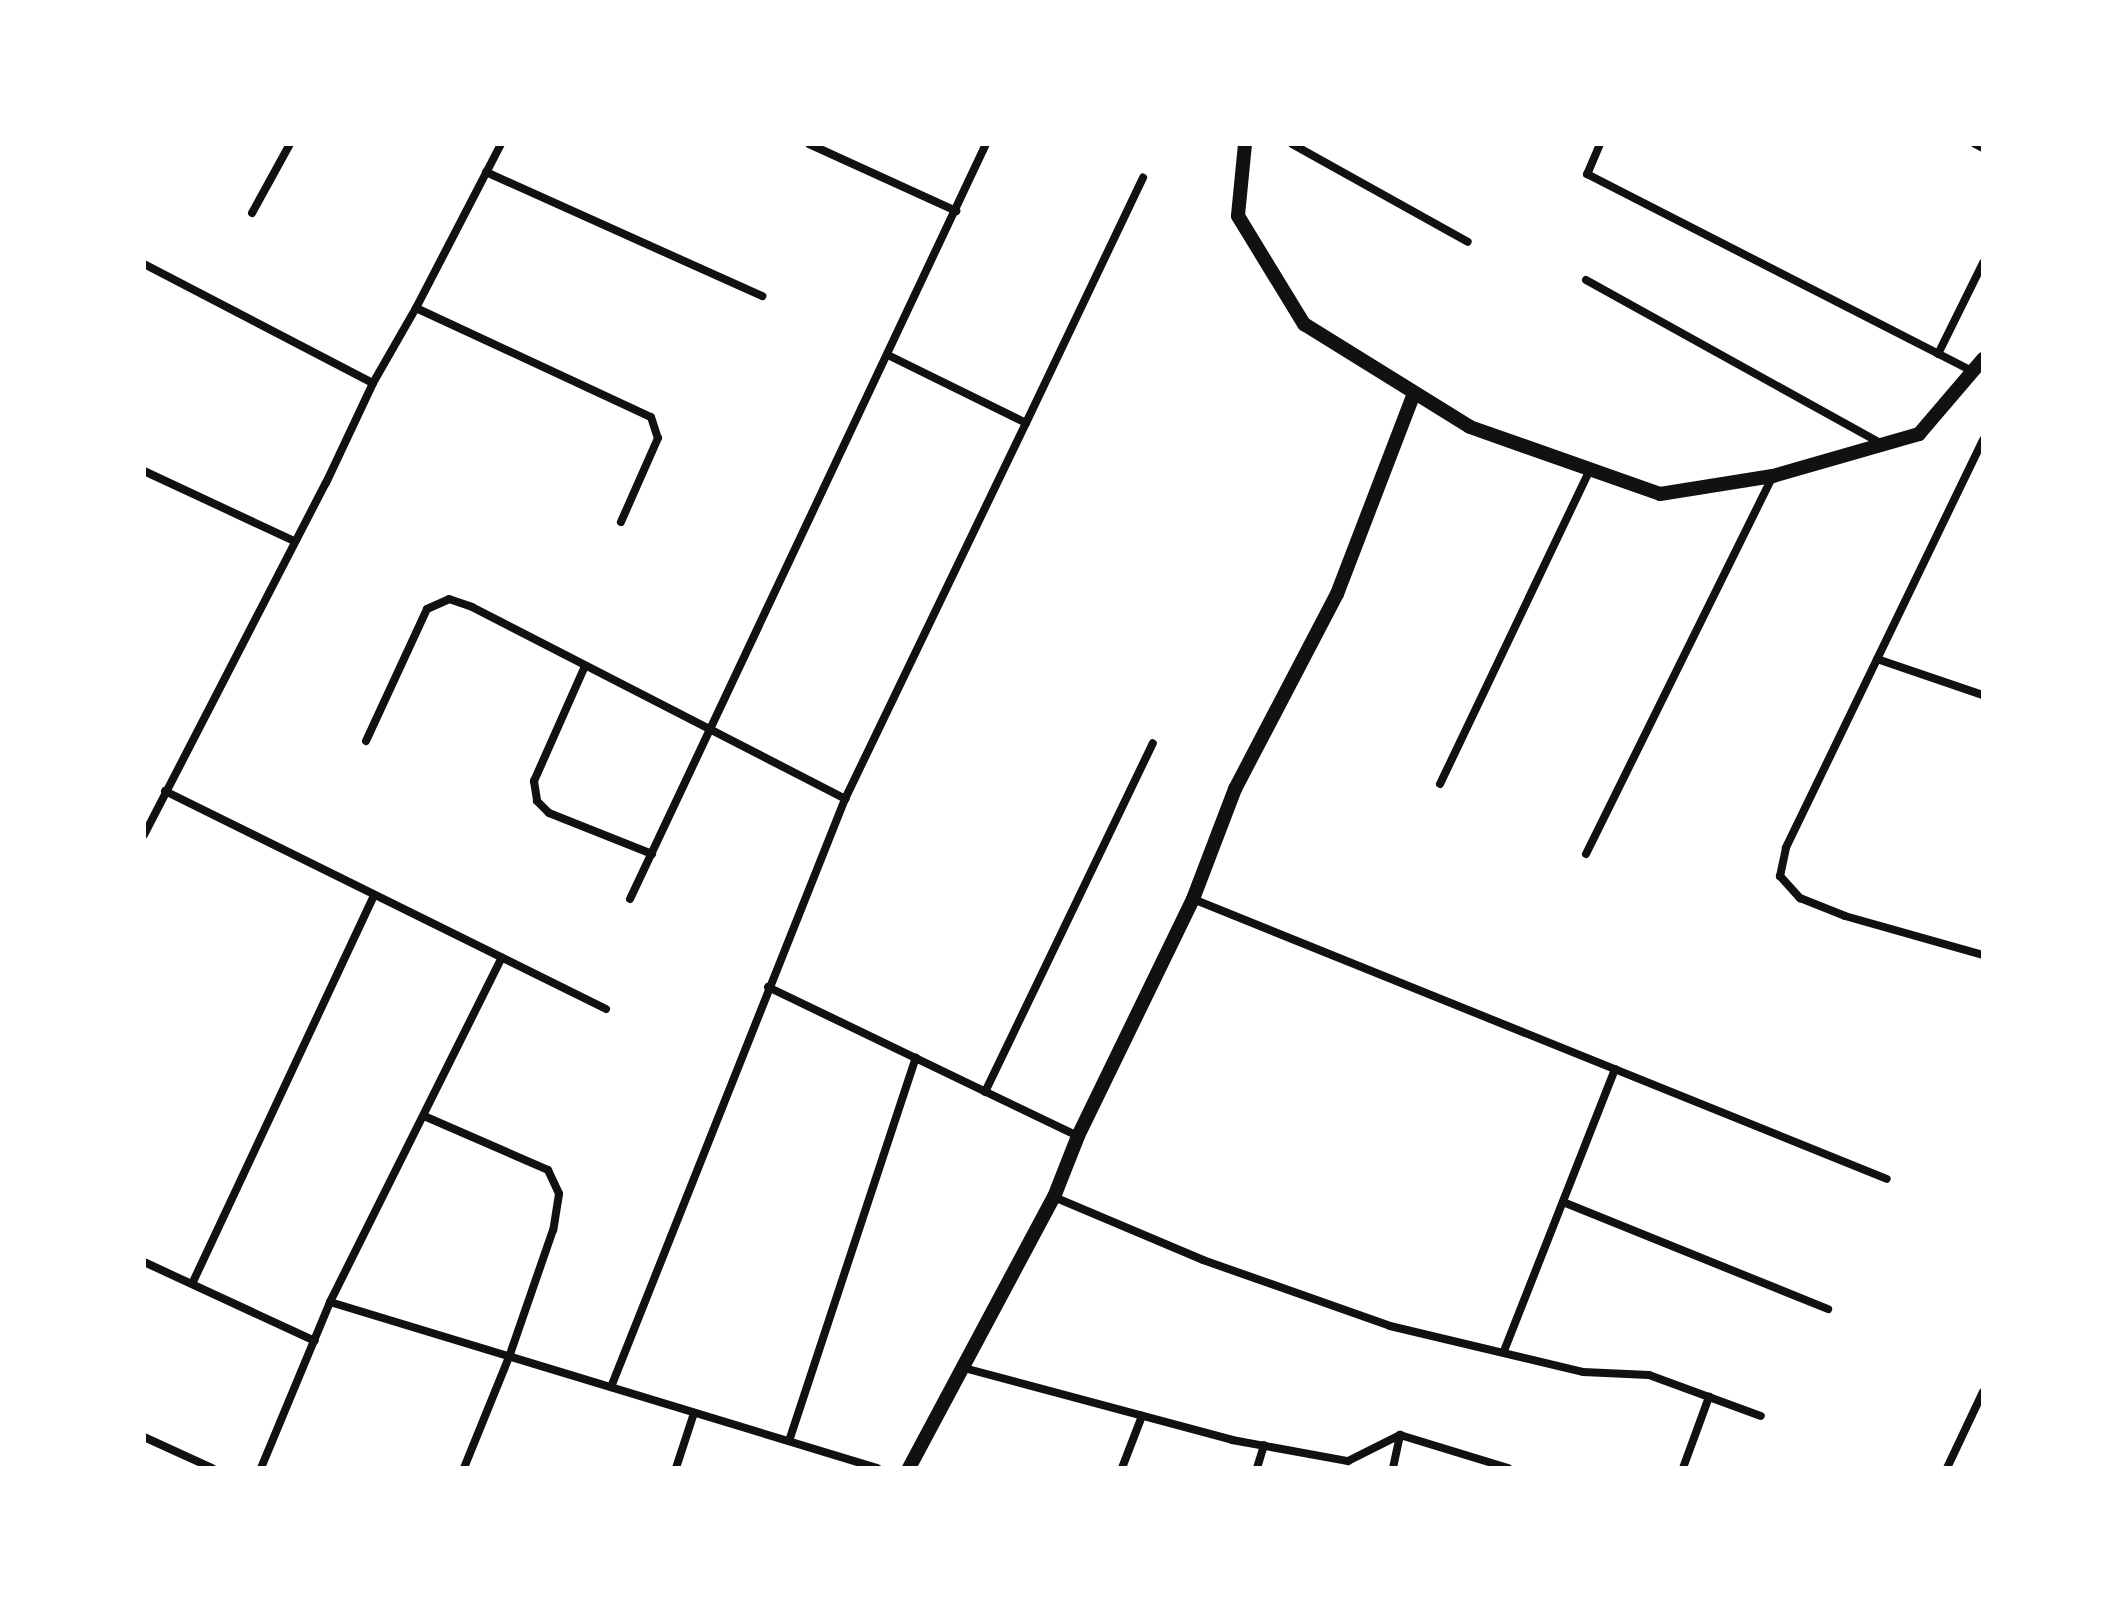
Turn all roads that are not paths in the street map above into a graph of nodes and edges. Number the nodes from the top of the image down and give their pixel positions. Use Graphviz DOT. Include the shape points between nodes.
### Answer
graph roads {
  1 [pos="290,144"];
  2 [pos="501,144"];
  3 [pos="809,144"];
  4 [pos="986,144"];
  5 [pos="1245,144"];
  6 [pos="1292,144"];
  7 [pos="1600,144"];
  8 [pos="1975,144"];
  9 [pos="1983,148"];
  10 [pos="486,172"];
  11 [pos="1143,178"];
  12 [pos="956,211"];
  13 [pos="252,213"];
  14 [pos="1468,242"];
  15 [pos="1983,263"];
  16 [pos="144,264"];
  17 [pos="1586,280"];
  18 [pos="762,296"];
  19 [pos="416,308"];
  20 [pos="1938,354"];
  21 [pos="888,355"];
  22 [pos="1983,359"];
  23 [pos="1972,371"];
  24 [pos="373,383"];
  25 [pos="1414,393"];
  26 [pos="1026,423"];
  27 [pos="1983,440"];
  28 [pos="1882,444"];
  29 [pos="1590,469"];
  30 [pos="144,471"];
  31 [pos="1773,476"];
  32 [pos="621,522"];
  33 [pos="294,541"];
  34 [pos="1877,659"];
  35 [pos="585,666"];
  36 [pos="1983,695"];
  37 [pos="712,733"];
  38 [pos="366,741"];
  39 [pos="1153,743"];
  40 [pos="1440,784"];
  41 [pos="165,791"];
  42 [pos="845,799"];
  43 [pos="144,835"];
  44 [pos="652,854"];
  45 [pos="1586,854"];
  46 [pos="374,895"];
  47 [pos="630,899"];
  48 [pos="1193,899"];
  49 [pos="1982,953"];
  50 [pos="502,957"];
  51 [pos="768,987"];
  52 [pos="606,1009"];
  53 [pos="916,1058"];
  54 [pos="1615,1069"];
  55 [pos="985,1092"];
  56 [pos="424,1116"];
  57 [pos="1078,1136"];
  58 [pos="1887,1179"];
  59 [pos="1054,1197"];
  60 [pos="1563,1202"];
  61 [pos="144,1262"];
  62 [pos="192,1284"];
  63 [pos="330,1302"];
  64 [pos="1828,1309"];
  65 [pos="315,1341"];
  66 [pos="1504,1351"];
  67 [pos="509,1357"];
  68 [pos="964,1368"];
  69 [pos="611,1387"];
  70 [pos="1983,1392"];
  71 [pos="1709,1397"];
  72 [pos="694,1413"];
  73 [pos="1142,1416"];
  74 [pos="1761,1416"];
  75 [pos="1400,1435"];
  76 [pos="144,1437"];
  77 [pos="789,1441"];
  78 [pos="1264,1445"];
  79 [pos="212,1468"];
  80 [pos="261,1468"];
  81 [pos="464,1468"];
  82 [pos="676,1468"];
  83 [pos="877,1468"];
  84 [pos="909,1468"];
  85 [pos="1122,1468"];
  86 [pos="1257,1468"];
  87 [pos="1393,1468"];
  88 [pos="1508,1468"];
  89 [pos="1683,1468"];
  90 [pos="1947,1468"];
  1 -- 13 [label="street"];
  2 -- 10 [label="street"];
  3 -- 12 [label="street"];
  4 -- 12 [label="street"];
  5 -- 25 [label="street" via="1238,216 1304,324"];
  6 -- 14 [label="street"];
  7 -- 20 [label="street" via="1587,174"];
  8 -- 9 [label="street"];
  10 -- 18 [label="street"];
  10 -- 19 [label="street"];
  11 -- 26 [label="street"];
  12 -- 21 [label="street"];
  15 -- 20 [label="street"];
  16 -- 24 [label="street"];
  17 -- 28 [label="street"];
  19 -- 24 [label="street"];
  19 -- 32 [label="street" via="651,417 658,438"];
  20 -- 23 [label="street"];
  21 -- 26 [label="street"];
  21 -- 37 [label="street"];
  22 -- 23 [label="street"];
  23 -- 28 [label="street" via="1919,434"];
  24 -- 33 [label="street"];
  25 -- 29 [label="street" via="1470,427"];
  25 -- 48 [label="street" via="1337,594 1235,789"];
  26 -- 42 [label="street"];
  27 -- 34 [label="street"];
  28 -- 31 [label="street"];
  29 -- 31 [label="street" via="1660,494"];
  29 -- 40 [label="street"];
  30 -- 33 [label="street"];
  31 -- 45 [label="street"];
  33 -- 41 [label="street"];
  34 -- 36 [label="street"];
  34 -- 49 [label="street" via="1786,848 1780,876 1800,898 1845,916"];
  35 -- 37 [label="street"];
  35 -- 38 [label="street" via="449,599 427,609"];
  35 -- 44 [label="street" via="534,781 537,801 549,813"];
  37 -- 42 [label="street"];
  37 -- 44 [label="street"];
  39 -- 55 [label="street"];
  41 -- 43 [label="street"];
  41 -- 46 [label="street"];
  42 -- 51 [label="street"];
  44 -- 47 [label="street"];
  46 -- 50 [label="street"];
  46 -- 62 [label="street"];
  48 -- 54 [label="street"];
  48 -- 57 [label="street"];
  50 -- 52 [label="street"];
  50 -- 56 [label="street"];
  51 -- 53 [label="street"];
  51 -- 69 [label="street"];
  53 -- 55 [label="street"];
  53 -- 77 [label="street"];
  54 -- 58 [label="street"];
  54 -- 60 [label="street"];
  55 -- 57 [label="street"];
  56 -- 63 [label="street"];
  56 -- 67 [label="street" via="548,1170 559,1194 553,1230"];
  57 -- 59 [label="street"];
  59 -- 66 [label="street" via="1203,1260 1390,1326"];
  59 -- 68 [label="street"];
  60 -- 64 [label="street"];
  60 -- 66 [label="street"];
  61 -- 62 [label="street"];
  62 -- 65 [label="street"];
  63 -- 65 [label="street"];
  63 -- 67 [label="street"];
  65 -- 80 [label="street"];
  66 -- 71 [label="street" via="1583,1372 1649,1375"];
  67 -- 69 [label="street"];
  67 -- 81 [label="street"];
  68 -- 73 [label="street"];
  68 -- 84 [label="street"];
  69 -- 72 [label="street"];
  70 -- 90 [label="street"];
  71 -- 74 [label="street"];
  71 -- 89 [label="street"];
  72 -- 77 [label="street"];
  72 -- 82 [label="street"];
  73 -- 78 [label="street"];
  73 -- 85 [label="street"];
  75 -- 78 [label="street" via="1348,1461"];
  75 -- 87 [label="street"];
  75 -- 88 [label="street"];
  76 -- 79 [label="street"];
  77 -- 83 [label="street"];
  78 -- 86 [label="street"];
}
